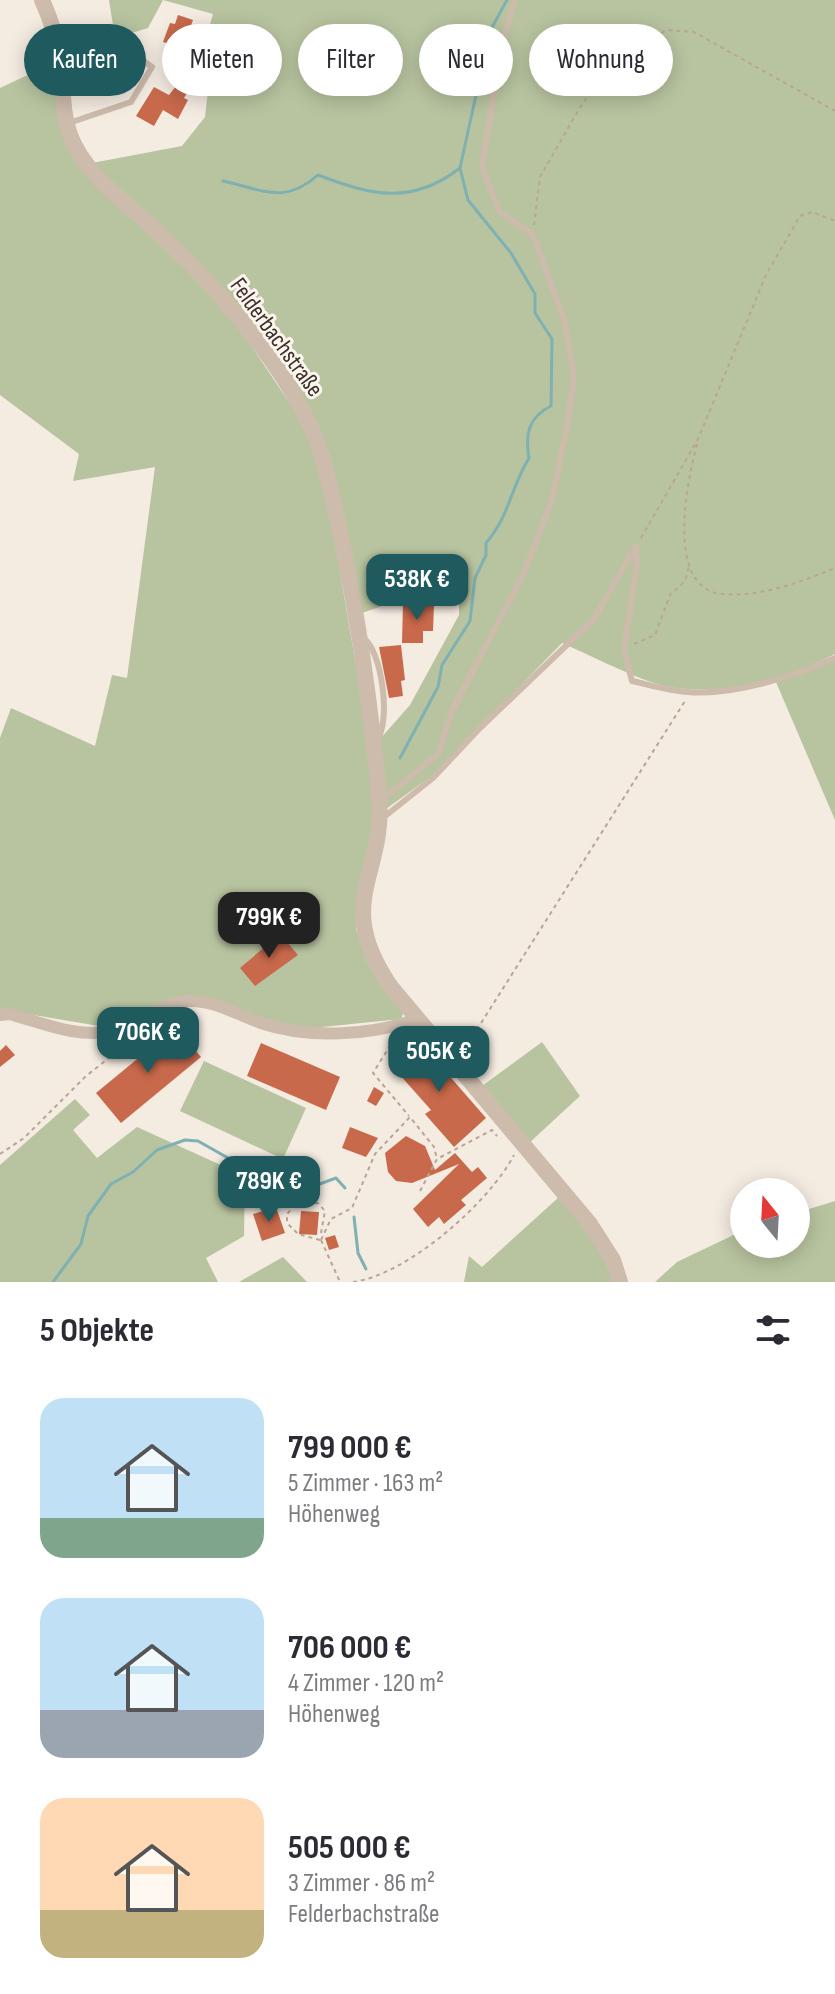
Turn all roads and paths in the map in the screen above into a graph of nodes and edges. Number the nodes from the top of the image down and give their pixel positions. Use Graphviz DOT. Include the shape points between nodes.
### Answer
graph roads {
  1 [pos="42,0"];
  2 [pos="515,0"];
  3 [pos="50,24"];
  4 [pos="63,96"];
  5 [pos="135,96"];
  6 [pos="835,111"];
  7 [pos="66,125"];
  8 [pos="835,221"];
  9 [pos="533,235"];
  10 [pos="698,439"];
  11 [pos="636,546"];
  12 [pos="690,564"];
  13 [pos="835,568"];
  14 [pos="630,645"];
  15 [pos="835,658"];
  16 [pos="690,693"];
  17 [pos="379,802"];
  18 [pos="379,821"];
  19 [pos="152,1012"];
  20 [pos="0,1015"];
  21 [pos="411,1021"];
  22 [pos="455,1064"];
  23 [pos="410,1117"];
  24 [pos="499,1138"];
  25 [pos="507,1146"];
  26 [pos="0,1154"];
  27 [pos="437,1159"];
  28 [pos="420,1191"];
  29 [pos="321,1240"];
  30 [pos="340,1282"];
  31 [pos="353,1282"];
  32 [pos="620,1282"];
  1 -- 3 [label="street, Felderbachstraße"];
  2 -- 9 [label="lane" via="501,48 482,166 499,211"];
  4 -- 7 [label="street, Felderbachstraße"];
  5 -- 7 [label="lane" via="131,102"];
  6 -- 9 [label="path" via="694,32 666,30 601,77 579,109 540,177"];
  7 -- 17 [label="street, Felderbachstraße" via="92,171 197,271 294,395 325,464 359,636"];
  8 -- 10 [label="path" via="812,212 800,216 766,275"];
  9 -- 17 [label="lane" via="564,319 574,377 552,500 524,573 452,711 438,754"];
  10 -- 11 [label="path"];
  10 -- 12 [label="path" via="684,512"];
  11 -- 16 [label="lane" via="624,650 632,681"];
  11 -- 18 [label="lane" via="594,619 433,778"];
  12 -- 13 [label="path" via="703,585 719,594 763,591"];
  12 -- 14 [label="path" via="685,581 670,595 655,635"];
  15 -- 16 [label="lane" via="793,675"];
  16 -- 22 [label="path"];
  17 -- 18 [label="street, Felderbachstraße"];
  18 -- 21 [label="street, Felderbachstraße" via="365,883 365,938 371,958"];
  19 -- 20 [label="street" via="97,1033"];
  19 -- 21 [label="street" via="191,1001 302,1034"];
  19 -- 26 [label="path" via="149,1030 86,1076 24,1138"];
  21 -- 22 [label="street, Felderbachstraße"];
  21 -- 23 [label="path" via="373,1073"];
  22 -- 32 [label="street, Felderbachstraße" via="590,1224"];
  23 -- 27 [label="path"];
  23 -- 29 [label="path" via="375,1154 352,1208 331,1219"];
  24 -- 27 [label="path" via="492,1130"];
  25 -- 31 [label="path" via="514,1154 507,1168 448,1230 377,1278"];
  27 -- 28 [label="path"];
  29 -- 29 [label="path" via="325,1211 318,1203 296,1204 287,1223 298,1234"];
  29 -- 30 [label="path"];
}
